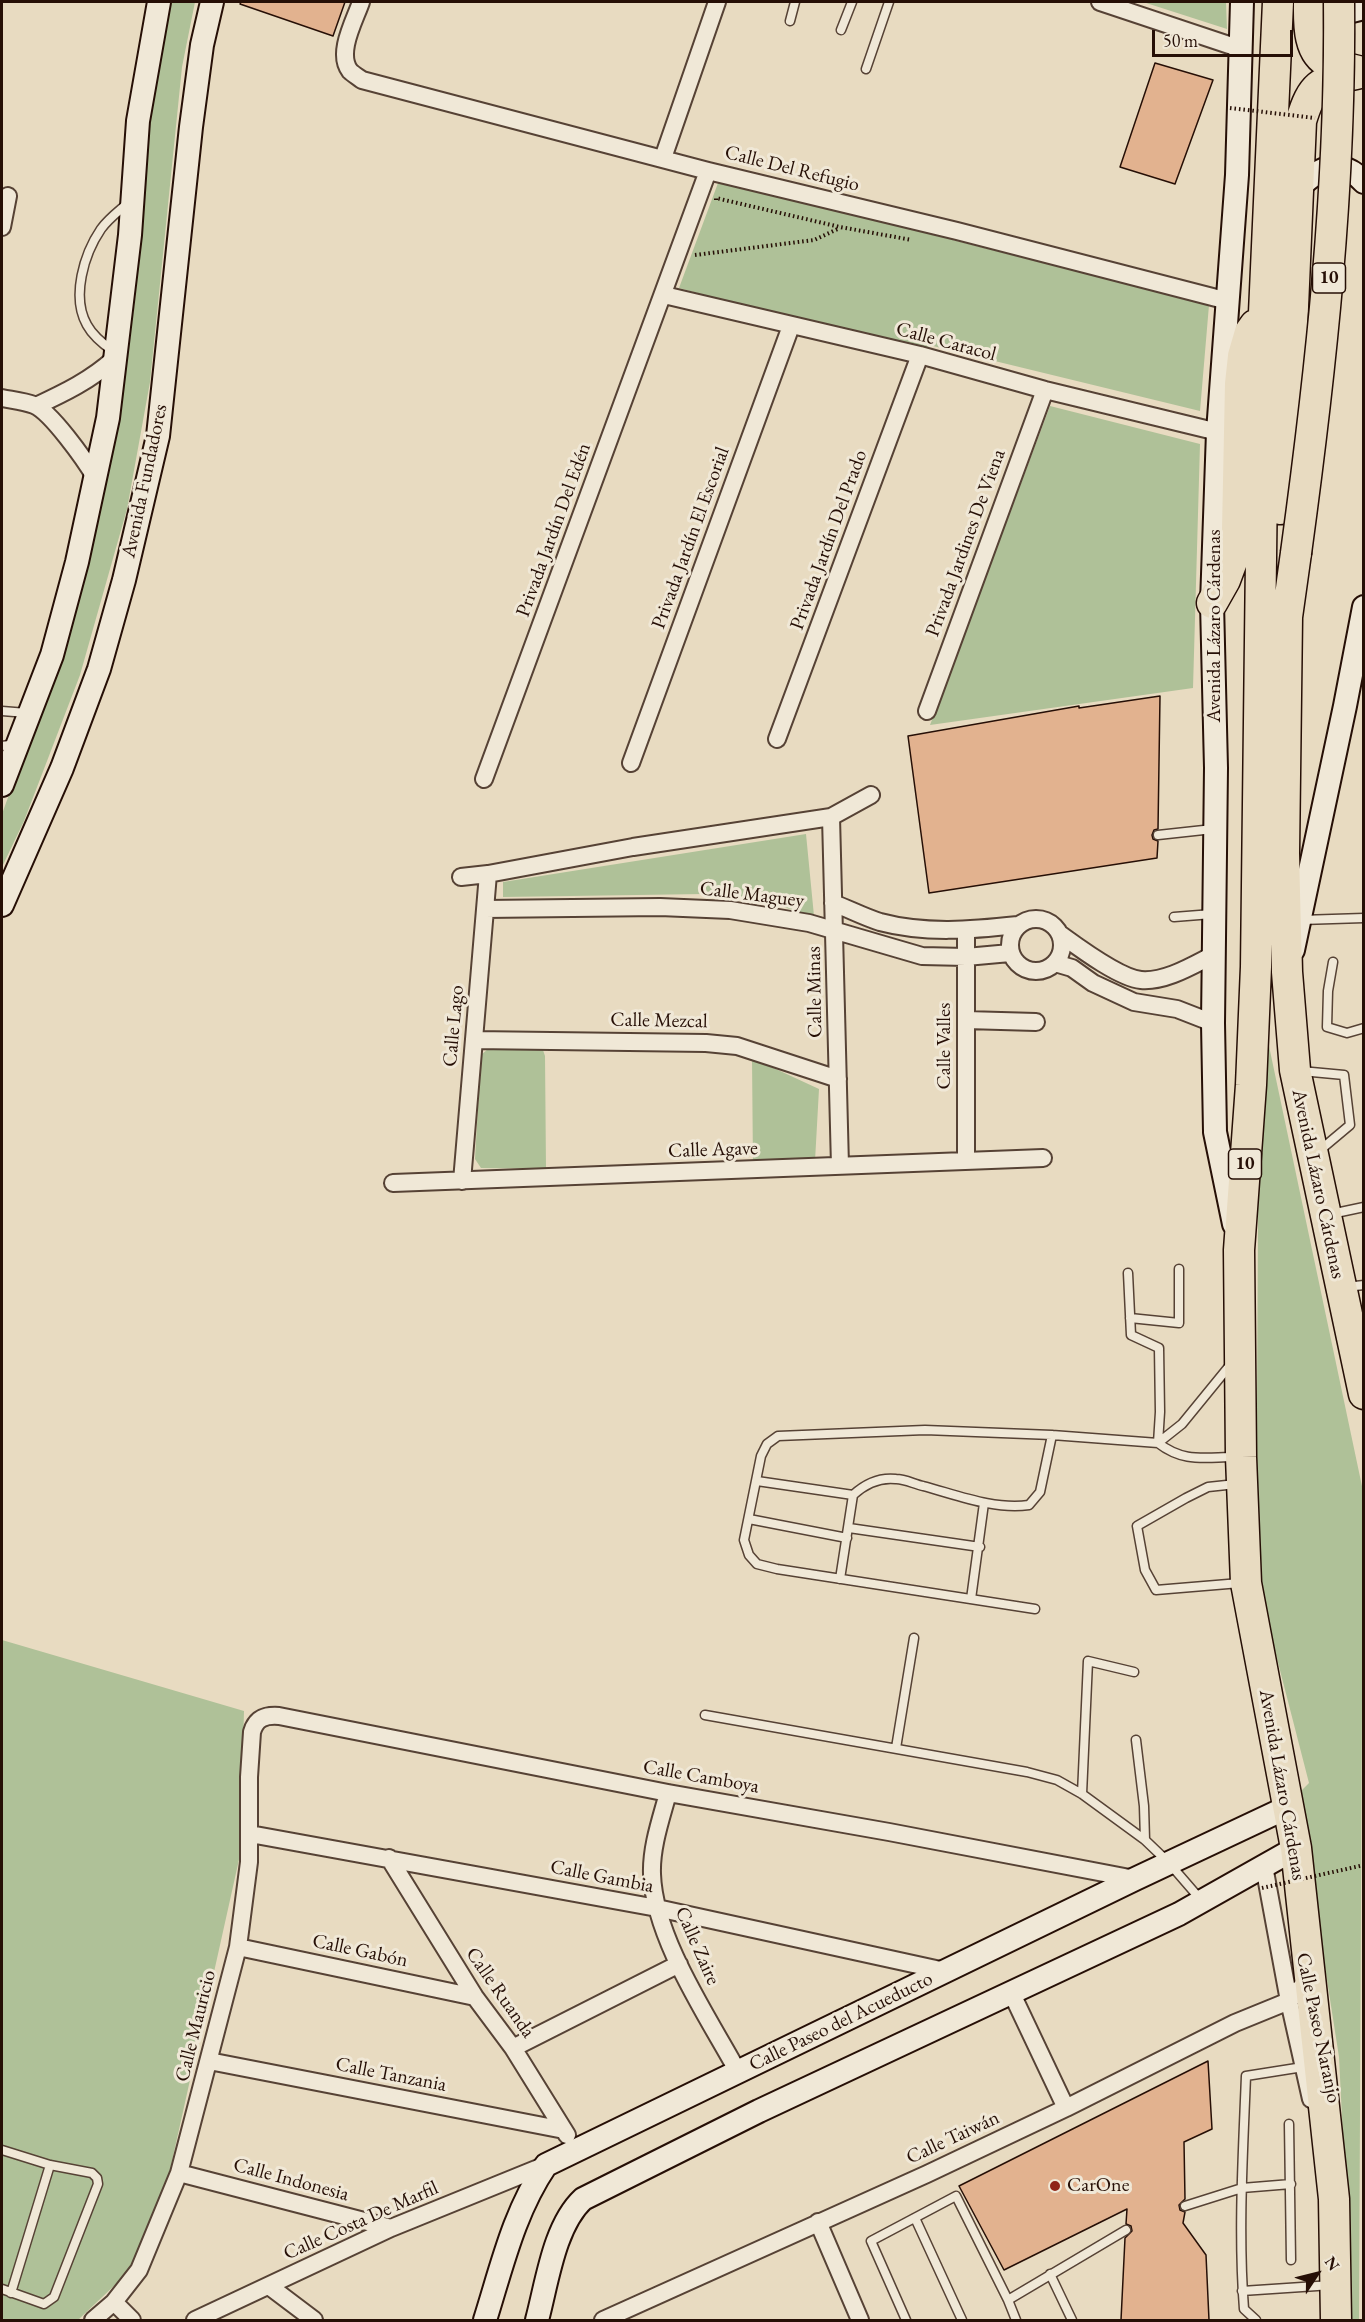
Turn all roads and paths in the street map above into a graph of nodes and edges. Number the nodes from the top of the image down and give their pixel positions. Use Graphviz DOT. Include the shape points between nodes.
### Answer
graph roads {
  1 [pos="159,2"];
  2 [pos="212,2"];
  3 [pos="361,2"];
  4 [pos="717,2"];
  5 [pos="795,2"];
  6 [pos="852,2"];
  7 [pos="889,2"];
  8 [pos="1100,2"];
  9 [pos="1242,2"];
  10 [pos="1278,2"];
  11 [pos="1309,2"];
  12 [pos="1318,2"];
  13 [pos="1339,2"];
  14 [pos="1364,8"];
  15 [pos="790,21"];
  16 [pos="841,30"];
  17 [pos="1241,49"];
  18 [pos="866,69"];
  19 [pos="1363,73"];
  20 [pos="1230,108"];
  21 [pos="1316,118"];
  22 [pos="663,158"];
  23 [pos="708,171"];
  24 [pos="1364,182"];
  25 [pos="1299,187"];
  26 [pos="8,196"];
  27 [pos="133,199"];
  28 [pos="712,207"];
  29 [pos="2,227"];
  30 [pos="840,227"];
  31 [pos="922,242"];
  32 [pos="695,246"];
  33 [pos="664,295"];
  34 [pos="1228,302"];
  35 [pos="1264,313"];
  36 [pos="791,326"];
  37 [pos="920,355"];
  38 [pos="114,356"];
  39 [pos="1045,390"];
  40 [pos="2,398"];
  41 [pos="36,406"];
  42 [pos="1218,432"];
  43 [pos="95,477"];
  44 [pos="1212,603"];
  45 [pos="1364,607"];
  46 [pos="1260,657"];
  47 [pos="2,711"];
  48 [pos="927,711"];
  49 [pos="31,714"];
  50 [pos="777,739"];
  51 [pos="10,745"];
  52 [pos="631,764"];
  53 [pos="484,780"];
  54 [pos="2,785"];
  55 [pos="871,795"];
  56 [pos="831,817"];
  57 [pos="1216,829"];
  58 [pos="1158,836"];
  59 [pos="488,874"];
  60 [pos="461,877"];
  61 [pos="833,903"];
  62 [pos="2,905"];
  63 [pos="485,909"];
  64 [pos="1215,914"];
  65 [pos="1174,917"];
  66 [pos="1364,918"];
  67 [pos="1301,920"];
  68 [pos="1018,925"];
  69 [pos="834,931"];
  70 [pos="966,931"];
  71 [pos="1060,934"];
  72 [pos="1010,953"];
  73 [pos="1215,954"];
  74 [pos="966,957"];
  75 [pos="1333,962"];
  76 [pos="1056,963"];
  77 [pos="1287,972"];
  78 [pos="1139,980"];
  79 [pos="1134,1002"];
  80 [pos="966,1020"];
  81 [pos="1036,1022"];
  82 [pos="1213,1023"];
  83 [pos="1364,1028"];
  84 [pos="474,1040"];
  85 [pos="1295,1070"];
  86 [pos="838,1079"];
  87 [pos="1312,1156"];
  88 [pos="1043,1158"];
  89 [pos="966,1161"];
  90 [pos="840,1166"];
  91 [pos="462,1180"];
  92 [pos="393,1183"];
  93 [pos="1364,1208"];
  94 [pos="1325,1215"];
  95 [pos="1239,1250"];
  96 [pos="1179,1269"];
  97 [pos="1128,1273"];
  98 [pos="1352,1286"];
  99 [pos="1130,1318"];
  100 [pos="1240,1353"];
  101 [pos="1364,1394"];
  102 [pos="1052,1435"];
  103 [pos="1158,1443"];
  104 [pos="1242,1470"];
  105 [pos="757,1480"];
  106 [pos="853,1495"];
  107 [pos="984,1503"];
  108 [pos="749,1519"];
  109 [pos="848,1533"];
  110 [pos="980,1548"];
  111 [pos="840,1579"];
  112 [pos="1246,1583"];
  113 [pos="972,1599"];
  114 [pos="1035,1609"];
  115 [pos="914,1638"];
  116 [pos="1134,1672"];
  117 [pos="705,1715"];
  118 [pos="261,1718"];
  119 [pos="1136,1740"];
  120 [pos="896,1749"];
  121 [pos="668,1793"];
  122 [pos="1082,1794"];
  123 [pos="1288,1807"];
  124 [pos="250,1834"];
  125 [pos="1145,1840"];
  126 [pos="1296,1848"];
  127 [pos="389,1858"];
  128 [pos="1169,1863"];
  129 [pos="1364,1865"];
  130 [pos="1264,1866"];
  131 [pos="1135,1879"];
  132 [pos="1262,1888"];
  133 [pos="1201,1900"];
  134 [pos="657,1908"];
  135 [pos="238,1947"];
  136 [pos="679,1964"];
  137 [pos="945,1971"];
  138 [pos="1310,1977"];
  139 [pos="1012,1994"];
  140 [pos="474,1996"];
  141 [pos="1289,2001"];
  142 [pos="513,2048"];
  143 [pos="209,2061"];
  144 [pos="1303,2067"];
  145 [pos="738,2072"];
  146 [pos="1066,2108"];
  147 [pos="1289,2124"];
  148 [pos="564,2130"];
  149 [pos="2,2151"];
  150 [pos="578,2151"];
  151 [pos="50,2165"];
  152 [pos="546,2165"];
  153 [pos="179,2173"];
  154 [pos="1291,2184"];
  155 [pos="1242,2188"];
  156 [pos="1334,2199"];
  157 [pos="1185,2206"];
  158 [pos="915,2218"];
  159 [pos="818,2222"];
  160 [pos="391,2228"];
  161 [pos="1126,2230"];
  162 [pos="1292,2260"];
  163 [pos="1050,2274"];
  164 [pos="1336,2285"];
  165 [pos="269,2286"];
  166 [pos="2,2289"];
  167 [pos="1242,2291"];
  168 [pos="11,2293"];
  169 [pos="1008,2300"];
  170 [pos="114,2302"];
  171 [pos="93,2320"];
  172 [pos="132,2320"];
  173 [pos="195,2320"];
  174 [pos="314,2320"];
  175 [pos="485,2320"];
  176 [pos="537,2320"];
  177 [pos="603,2320"];
  178 [pos="860,2320"];
  179 [pos="906,2320"];
  180 [pos="962,2320"];
  181 [pos="1016,2320"];
  182 [pos="1072,2320"];
  183 [pos="1256,2320"];
  184 [pos="1336,2320"];
  1 -- 27 [label="street" via="138,121"];
  2 -- 62 [label="street, Avenida Fundadores" via="191,127 160,424 153,458 99,669 62,768"];
  3 -- 22 [label="street, Calle Del Refugio" via="345,60 362,80"];
  4 -- 22 [label="street"];
  5 -- 15 [label="lane"];
  6 -- 16 [label="lane"];
  7 -- 18 [label="lane"];
  8 -- 17 [label="street"];
  9 -- 17 [label="street, Avenida Lázaro Cárdenas"];
  10 -- 35 [label="highway, Avenida Lázaro Cárdenas / 10"];
  11 -- 19 [label="highway" via="1310,31 1316,50 1327,62"];
  12 -- 14 [label="street" via="1344,13"];
  13 -- 77 [label="highway, Avenida Lázaro Cárdenas / 10, bridge" via="1331,256 1313,430 1287,617"];
  17 -- 34 [label="street, Avenida Lázaro Cárdenas"];
  19 -- 25 [label="highway" via="1330,79 1318,85 1307,101 1301,121"];
  20 -- 21 [label="path, bridge"];
  22 -- 23 [label="street, Calle Del Refugio"];
  23 -- 33 [label="street, Privada Jardín Del Edén"];
  23 -- 34 [label="street, Calle Del Refugio"];
  24 -- 25 [label="street" via="1355,172 1325,167"];
  25 -- 46 [label="highway" via="1276,576"];
  26 -- 29 [label="street"];
  27 -- 38 [label="street"];
  27 -- 38 [label="lane" via="103,226 90,248 83,272 80,300 86,325"];
  28 -- 30 [label="path" via="717,198"];
  30 -- 31 [label="path"];
  30 -- 32 [label="path" via="814,240 691,256"];
  33 -- 36 [label="street, Calle Caracol"];
  33 -- 53 [label="street, Privada Jardín Del Edén"];
  34 -- 42 [label="street, Avenida Lázaro Cárdenas"];
  35 -- 44 [label="highway" via="1250,332 1243,356 1234,556"];
  35 -- 46 [label="highway, Avenida Lázaro Cárdenas / 10"];
  36 -- 37 [label="street, Calle Caracol"];
  36 -- 52 [label="street, Privada Jardín El Escorial"];
  37 -- 39 [label="street, Calle Caracol"];
  37 -- 50 [label="street, Privada Jardín Del Prado"];
  38 -- 41 [label="street" via="100,372"];
  38 -- 43 [label="street" via="108,418"];
  39 -- 42 [label="street, Calle Caracol"];
  39 -- 48 [label="street, Privada Jardines De Viena"];
  40 -- 41 [label="street"];
  41 -- 43 [label="street" via="63,433"];
  42 -- 44 [label="street, Avenida Lázaro Cárdenas"];
  43 -- 49 [label="street" via="52,655"];
  44 -- 57 [label="street, Avenida Lázaro Cárdenas"];
  45 -- 67 [label="street, Avenida Lázaro Cárdenas"];
  46 -- 95 [label="highway, Avenida Lázaro Cárdenas / 10" via="1256,967"];
  47 -- 49 [label="lane"];
  49 -- 51 [label="street"];
  51 -- 54 [label="street"];
  55 -- 56 [label="street"];
  56 -- 59 [label="street"];
  56 -- 61 [label="street, Calle Minas"];
  57 -- 58 [label="lane"];
  57 -- 64 [label="street, Avenida Lázaro Cárdenas"];
  59 -- 60 [label="street"];
  59 -- 63 [label="street, Calle Lago"];
  61 -- 69 [label="street, Calle Minas"];
  61 -- 70 [label="street, Calle Maguey" via="879,921"];
  63 -- 69 [label="street, Calle Maguey" via="730,910"];
  63 -- 84 [label="street, Calle Lago"];
  64 -- 65 [label="lane"];
  64 -- 73 [label="street, Avenida Lázaro Cárdenas"];
  66 -- 67 [label="lane"];
  67 -- 77 [label="street, Avenida Lázaro Cárdenas"];
  68 -- 70 [label="street, Calle Maguey"];
  68 -- 71 [label="street" via="1033,918 1049,922"];
  68 -- 72 [label="street" via="1010,938"];
  69 -- 74 [label="street, Calle Maguey" via="922,956"];
  69 -- 86 [label="street, Calle Minas"];
  70 -- 74 [label="street, Calle Valles"];
  71 -- 76 [label="street" via="1062,950"];
  71 -- 78 [label="street" via="1107,966"];
  72 -- 74 [label="street, Calle Maguey"];
  72 -- 76 [label="street" via="1018,965 1030,972 1044,971"];
  73 -- 78 [label="street" via="1179,972"];
  73 -- 82 [label="street, Avenida Lázaro Cárdenas"];
  74 -- 80 [label="street, Calle Valles"];
  75 -- 83 [label="lane" via="1327,1028 1347,1033"];
  76 -- 79 [label="street"];
  77 -- 85 [label="highway, Avenida Lázaro Cárdenas / 10"];
  78 -- 79 [label="street"];
  79 -- 82 [label="street" via="1177,1009"];
  80 -- 81 [label="street"];
  80 -- 89 [label="street, Calle Valles"];
  82 -- 95 [label="street, Avenida Lázaro Cárdenas" via="1215,1131"];
  84 -- 86 [label="street, Calle Mezcal" via="706,1042 737,1046"];
  84 -- 91 [label="street, Calle Lago"];
  85 -- 87 [label="highway, Avenida Lázaro Cárdenas / 10"];
  85 -- 87 [label="lane" via="1344,1075 1350,1125"];
  86 -- 90 [label="street, Calle Minas"];
  87 -- 94 [label="highway, Avenida Lázaro Cárdenas / 10"];
  88 -- 89 [label="street, Calle Agave"];
  89 -- 90 [label="street, Calle Agave"];
  90 -- 91 [label="street, Calle Agave"];
  91 -- 92 [label="street, Calle Agave"];
  93 -- 94 [label="lane"];
  94 -- 98 [label="highway, Avenida Lázaro Cárdenas / 10"];
  95 -- 100 [label="highway, Avenida Lázaro Cárdenas / 10"];
  96 -- 99 [label="lane" via="1179,1323"];
  97 -- 99 [label="lane"];
  98 -- 101 [label="highway, Avenida Lázaro Cárdenas / 10"];
  99 -- 103 [label="lane" via="1131,1335 1159,1348"];
  100 -- 103 [label="lane" via="1182,1424"];
  100 -- 104 [label="highway, Avenida Lázaro Cárdenas / 10"];
  102 -- 103 [label="lane"];
  102 -- 105 [label="lane" via="925,1430 778,1436 767,1444 761,1456"];
  102 -- 107 [label="lane" via="1035,1500 1018,1507"];
  103 -- 104 [label="lane" via="1172,1454"];
  104 -- 112 [label="highway, Avenida Lázaro Cárdenas / 10"];
  104 -- 112 [label="lane" via="1137,1526 1145,1570 1156,1590"];
  105 -- 106 [label="lane"];
  105 -- 108 [label="lane"];
  106 -- 107 [label="lane" via="878,1480 896,1479"];
  106 -- 109 [label="lane"];
  107 -- 110 [label="lane"];
  108 -- 109 [label="lane"];
  108 -- 111 [label="lane" via="744,1540 749,1555 758,1564"];
  109 -- 110 [label="lane"];
  109 -- 111 [label="lane"];
  110 -- 113 [label="lane"];
  111 -- 113 [label="lane"];
  112 -- 123 [label="highway, Avenida Lázaro Cárdenas / 10"];
  113 -- 114 [label="lane"];
  115 -- 120 [label="lane"];
  116 -- 122 [label="lane" via="1088,1661"];
  117 -- 120 [label="lane"];
  118 -- 121 [label="street, Calle Camboya" via="279,1716"];
  118 -- 124 [label="street, Calle Mauricio" via="252,1732"];
  119 -- 125 [label="lane"];
  120 -- 122 [label="lane" via="1027,1772 1057,1780"];
  121 -- 131 [label="street, Calle Camboya"];
  121 -- 134 [label="street, Calle Zaire" via="652,1874"];
  122 -- 125 [label="lane"];
  123 -- 126 [label="highway, Avenida Lázaro Cárdenas / 10"];
  123 -- 128 [label="street, Calle Paseo del Acueducto"];
  124 -- 127 [label="street, Calle Gambia"];
  124 -- 135 [label="street, Calle Mauricio"];
  125 -- 128 [label="lane"];
  126 -- 130 [label="street"];
  126 -- 138 [label="highway, Avenida Lázaro Cárdenas / 10"];
  127 -- 134 [label="street, Calle Gambia"];
  127 -- 140 [label="street, Calle Ruanda"];
  128 -- 131 [label="street, Calle Paseo del Acueducto"];
  128 -- 133 [label="lane"];
  129 -- 132 [label="path, bridge"];
  130 -- 133 [label="street"];
  130 -- 141 [label="street, Calle Paseo Naranjo"];
  131 -- 137 [label="street, Calle Paseo del Acueducto"];
  133 -- 139 [label="street"];
  134 -- 136 [label="street, Calle Zaire"];
  134 -- 137 [label="street, Calle Gambia"];
  135 -- 140 [label="street, Calle Gabón"];
  135 -- 143 [label="street, Calle Mauricio"];
  136 -- 142 [label="street"];
  136 -- 145 [label="street, Calle Zaire"];
  137 -- 145 [label="street, Calle Paseo del Acueducto"];
  138 -- 141 [label="street, Calle Taiwán"];
  138 -- 156 [label="highway, Avenida Lázaro Cárdenas / 10"];
  139 -- 146 [label="street"];
  139 -- 176 [label="street" via="759,2111 583,2199 565,2223"];
  140 -- 142 [label="street, Calle Ruanda"];
  141 -- 144 [label="street, Calle Paseo Naranjo"];
  141 -- 146 [label="street, Calle Taiwán" via="1235,2023"];
  142 -- 148 [label="street, Calle Ruanda"];
  143 -- 148 [label="street, Calle Tanzania"];
  143 -- 153 [label="street, Calle Mauricio"];
  144 -- 155 [label="lane" via="1246,2076"];
  144 -- 156 [label="street, Calle Paseo Naranjo"];
  145 -- 150 [label="street, Calle Paseo del Acueducto"];
  146 -- 159 [label="street, Calle Taiwán"];
  147 -- 154 [label="lane"];
  148 -- 150 [label="street, Calle Ruanda"];
  149 -- 151 [label="lane"];
  150 -- 152 [label="street, Calle Paseo del Acueducto"];
  151 -- 168 [label="lane"];
  151 -- 168 [label="lane" via="92,2173 98,2184 54,2297 44,2304"];
  152 -- 160 [label="street, Calle Costa De Marfil"];
  152 -- 175 [label="street" via="516,2220"];
  153 -- 160 [label="street, Calle Indonesia"];
  153 -- 170 [label="street, Calle Mauricio" via="139,2270"];
  154 -- 155 [label="lane"];
  154 -- 162 [label="lane"];
  155 -- 157 [label="lane"];
  155 -- 167 [label="lane"];
  156 -- 164 [label="highway, Avenida Lázaro Cárdenas / 10"];
  158 -- 169 [label="lane" via="956,2196"];
  158 -- 179 [label="lane" via="871,2241"];
  158 -- 180 [label="lane"];
  159 -- 177 [label="street, Calle Taiwán"];
  159 -- 178 [label="street"];
  160 -- 165 [label="street, Calle Costa De Marfil"];
  161 -- 163 [label="lane"];
  163 -- 169 [label="lane"];
  163 -- 182 [label="lane"];
  164 -- 167 [label="lane"];
  164 -- 184 [label="highway, Avenida Lázaro Cárdenas / 10"];
  165 -- 173 [label="street, Calle Costa De Marfil"];
  165 -- 174 [label="street"];
  166 -- 168 [label="lane"];
  167 -- 183 [label="lane" via="1244,2309"];
  169 -- 181 [label="lane"];
  170 -- 171 [label="street, Calle Mauricio"];
  170 -- 172 [label="street"];
}
